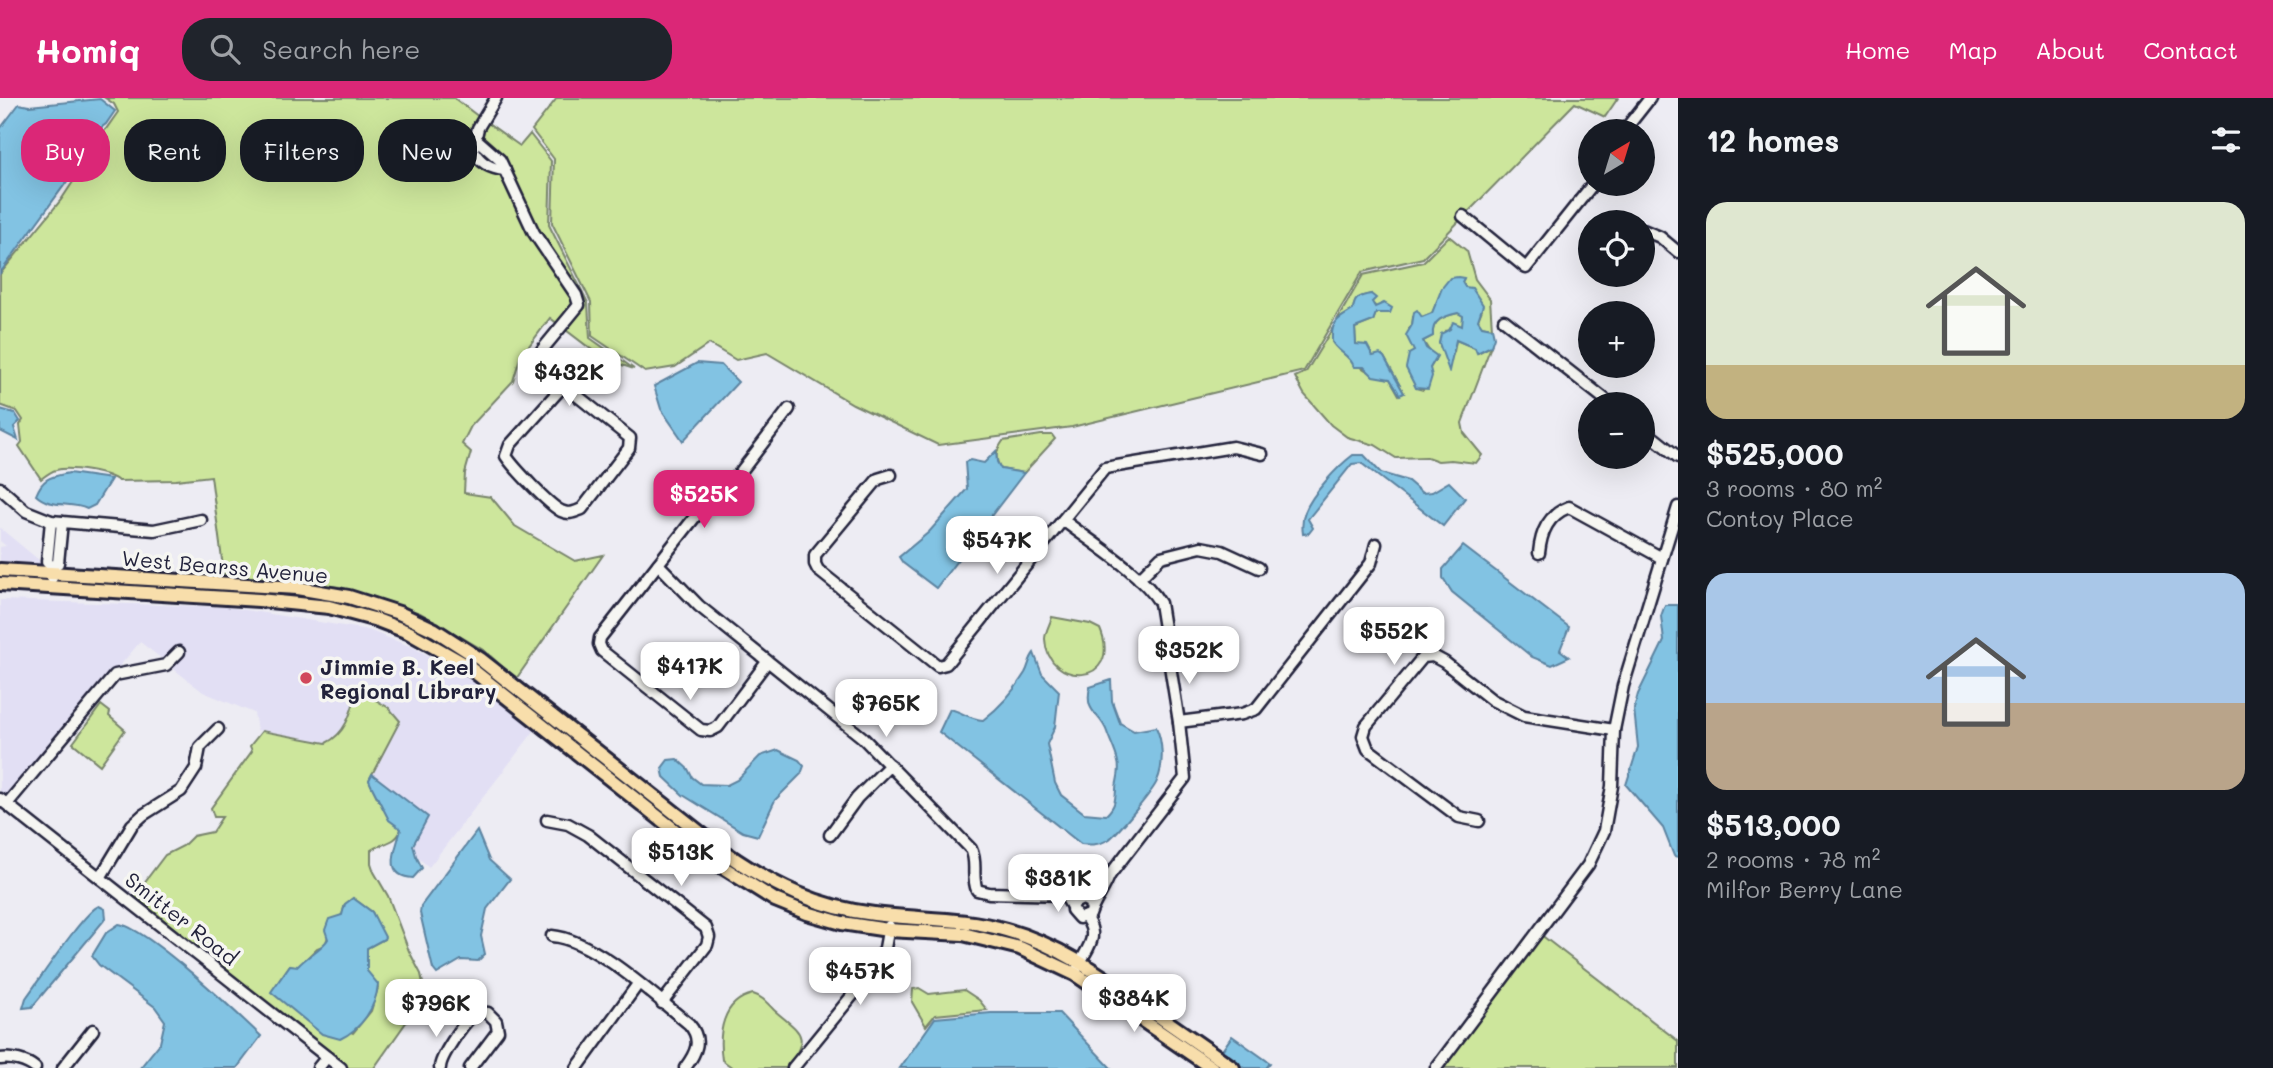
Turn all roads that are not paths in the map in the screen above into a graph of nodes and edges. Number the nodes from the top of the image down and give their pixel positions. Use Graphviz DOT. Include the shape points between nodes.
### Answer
graph roads {
  1 [pos="496,98"];
  2 [pos="1650,98"];
  3 [pos="1633,119"];
  4 [pos="1583,196"];
  5 [pos="1463,216"];
  6 [pos="1655,235"];
  7 [pos="1678,252"];
  8 [pos="1504,320"];
  9 [pos="564,385"];
  10 [pos="1596,392"];
  11 [pos="789,409"];
  12 [pos="1655,439"];
  13 [pos="1262,454"];
  14 [pos="1678,457"];
  15 [pos="891,475"];
  16 [pos="0,488"];
  17 [pos="1678,507"];
  18 [pos="201,520"];
  19 [pos="1063,520"];
  20 [pos="56,521"];
  21 [pos="1376,544"];
  22 [pos="1539,553"];
  23 [pos="1662,558"];
  24 [pos="658,564"];
  25 [pos="1259,568"];
  26 [pos="0,570"];
  27 [pos="52,570"];
  28 [pos="1139,579"];
  29 [pos="0,584"];
  30 [pos="51,587"];
  31 [pos="331,593"];
  32 [pos="259,600"];
  33 [pos="179,652"];
  34 [pos="767,662"];
  35 [pos="1179,722"];
  36 [pos="218,729"];
  37 [pos="1614,730"];
  38 [pos="890,765"];
  39 [pos="4,802"];
  40 [pos="547,820"];
  41 [pos="1479,821"];
  42 [pos="830,835"];
  43 [pos="1109,876"];
  44 [pos="100,878"];
  45 [pos="1082,899"];
  46 [pos="1072,907"];
  47 [pos="1091,907"];
  48 [pos="1086,918"];
  49 [pos="889,923"];
  50 [pos="552,936"];
  51 [pos="1081,961"];
  52 [pos="1075,974"];
  53 [pos="638,984"];
  54 [pos="662,1003"];
  55 [pos="93,1030"];
  56 [pos="327,1057"];
  57 [pos="0,1059"];
  58 [pos="35,1068"];
  59 [pos="63,1068"];
  60 [pos="318,1068"];
  61 [pos="341,1068"];
  62 [pos="440,1068"];
  63 [pos="470,1068"];
  64 [pos="577,1068"];
  65 [pos="685,1068"];
  66 [pos="793,1068"];
  67 [pos="1212,1068"];
  68 [pos="1233,1068"];
  69 [pos="1436,1068"];
  1 -- 9 [label="street" via="475,138 500,160 534,233 579,305 537,360"];
  2 -- 3 [label="street"];
  4 -- 5 [label="street" via="1526,268"];
  6 -- 7 [label="street"];
  8 -- 10 [label="street"];
  9 -- 9 [label="street" via="630,438 629,448 582,509 571,513 561,511 506,456 510,445"];
  11 -- 24 [label="street" via="739,474 698,513"];
  12 -- 14 [label="street"];
  13 -- 19 [label="street" via="1233,447 1105,468"];
  15 -- 19 [label="street" via="878,479 815,555 815,564 938,666 946,664"];
  16 -- 20 [label="street" via="26,511"];
  17 -- 23 [label="street"];
  18 -- 20 [label="street" via="154,530"];
  19 -- 28 [label="street"];
  20 -- 27 [label="street" via="47,562"];
  21 -- 35 [label="street" via="1371,563 1256,709"];
  22 -- 23 [label="street" via="1541,535 1558,511 1569,507"];
  23 -- 37 [label="street"];
  24 -- 34 [label="street" via="699,606"];
  24 -- 34 [label="street" via="600,638 603,651 701,730 718,727"];
  25 -- 28 [label="street" via="1201,547 1161,557"];
  26 -- 27 [label="main road, West Bearss Avenue"];
  27 -- 30 [label="street"];
  27 -- 31 [label="main road, West Bearss Avenue"];
  28 -- 35 [label="street" via="1160,603"];
  29 -- 30 [label="main road, West Bearss Avenue"];
  30 -- 32 [label="main road, West Bearss Avenue"];
  31 -- 32 [label="main road" via="270,591"];
  31 -- 49 [label="main road, West Bearss Avenue" via="399,613 458,644 761,877 794,893"];
  32 -- 49 [label="main road, West Bearss Avenue" via="345,610 426,641 473,671 746,884 821,918"];
  33 -- 39 [label="street" via="166,665 115,675"];
  34 -- 38 [label="street"];
  35 -- 43 [label="street" via="1185,778"];
  36 -- 44 [label="street" via="200,747 187,784 132,825"];
  37 -- 41 [label="street" via="1524,716 1492,700 1444,662 1423,657 1366,726 1363,736 1368,749 1459,817"];
  37 -- 69 [label="street" via="1612,786 1604,831 1588,864"];
  38 -- 42 [label="street" via="857,798"];
  38 -- 46 [label="street" via="971,849 977,890 1065,895"];
  39 -- 44 [label="street, Smitter Road"];
  40 -- 54 [label="street" via="588,835 706,928 708,945"];
  43 -- 45 [label="street"];
  43 -- 47 [label="street"];
  44 -- 56 [label="street, Smitter Road"];
  45 -- 46 [label="street"];
  45 -- 47 [label="street"];
  46 -- 48 [label="street" via="1075,916"];
  47 -- 48 [label="street"];
  48 -- 51 [label="street" via="1093,939"];
  49 -- 51 [label="main road, West Bearss Avenue" via="955,919 983,924 1023,935"];
  49 -- 52 [label="main road, West Bearss Avenue" via="1020,948"];
  49 -- 66 [label="street" via="878,964"];
  50 -- 53 [label="street" via="585,945"];
  51 -- 52 [label="street"];
  51 -- 68 [label="main road, West Bearss Avenue"];
  52 -- 67 [label="main road, West Bearss Avenue"];
  53 -- 54 [label="street"];
  53 -- 64 [label="street"];
  54 -- 65 [label="street" via="696,1035 697,1049"];
  55 -- 59 [label="street"];
  56 -- 60 [label="street"];
  56 -- 61 [label="street, Smitter Road"];
  57 -- 58 [label="street"];
  62 -- 63 [label="street" via="441,1059 469,1020 476,1013 488,1013 498,1031"];
}
